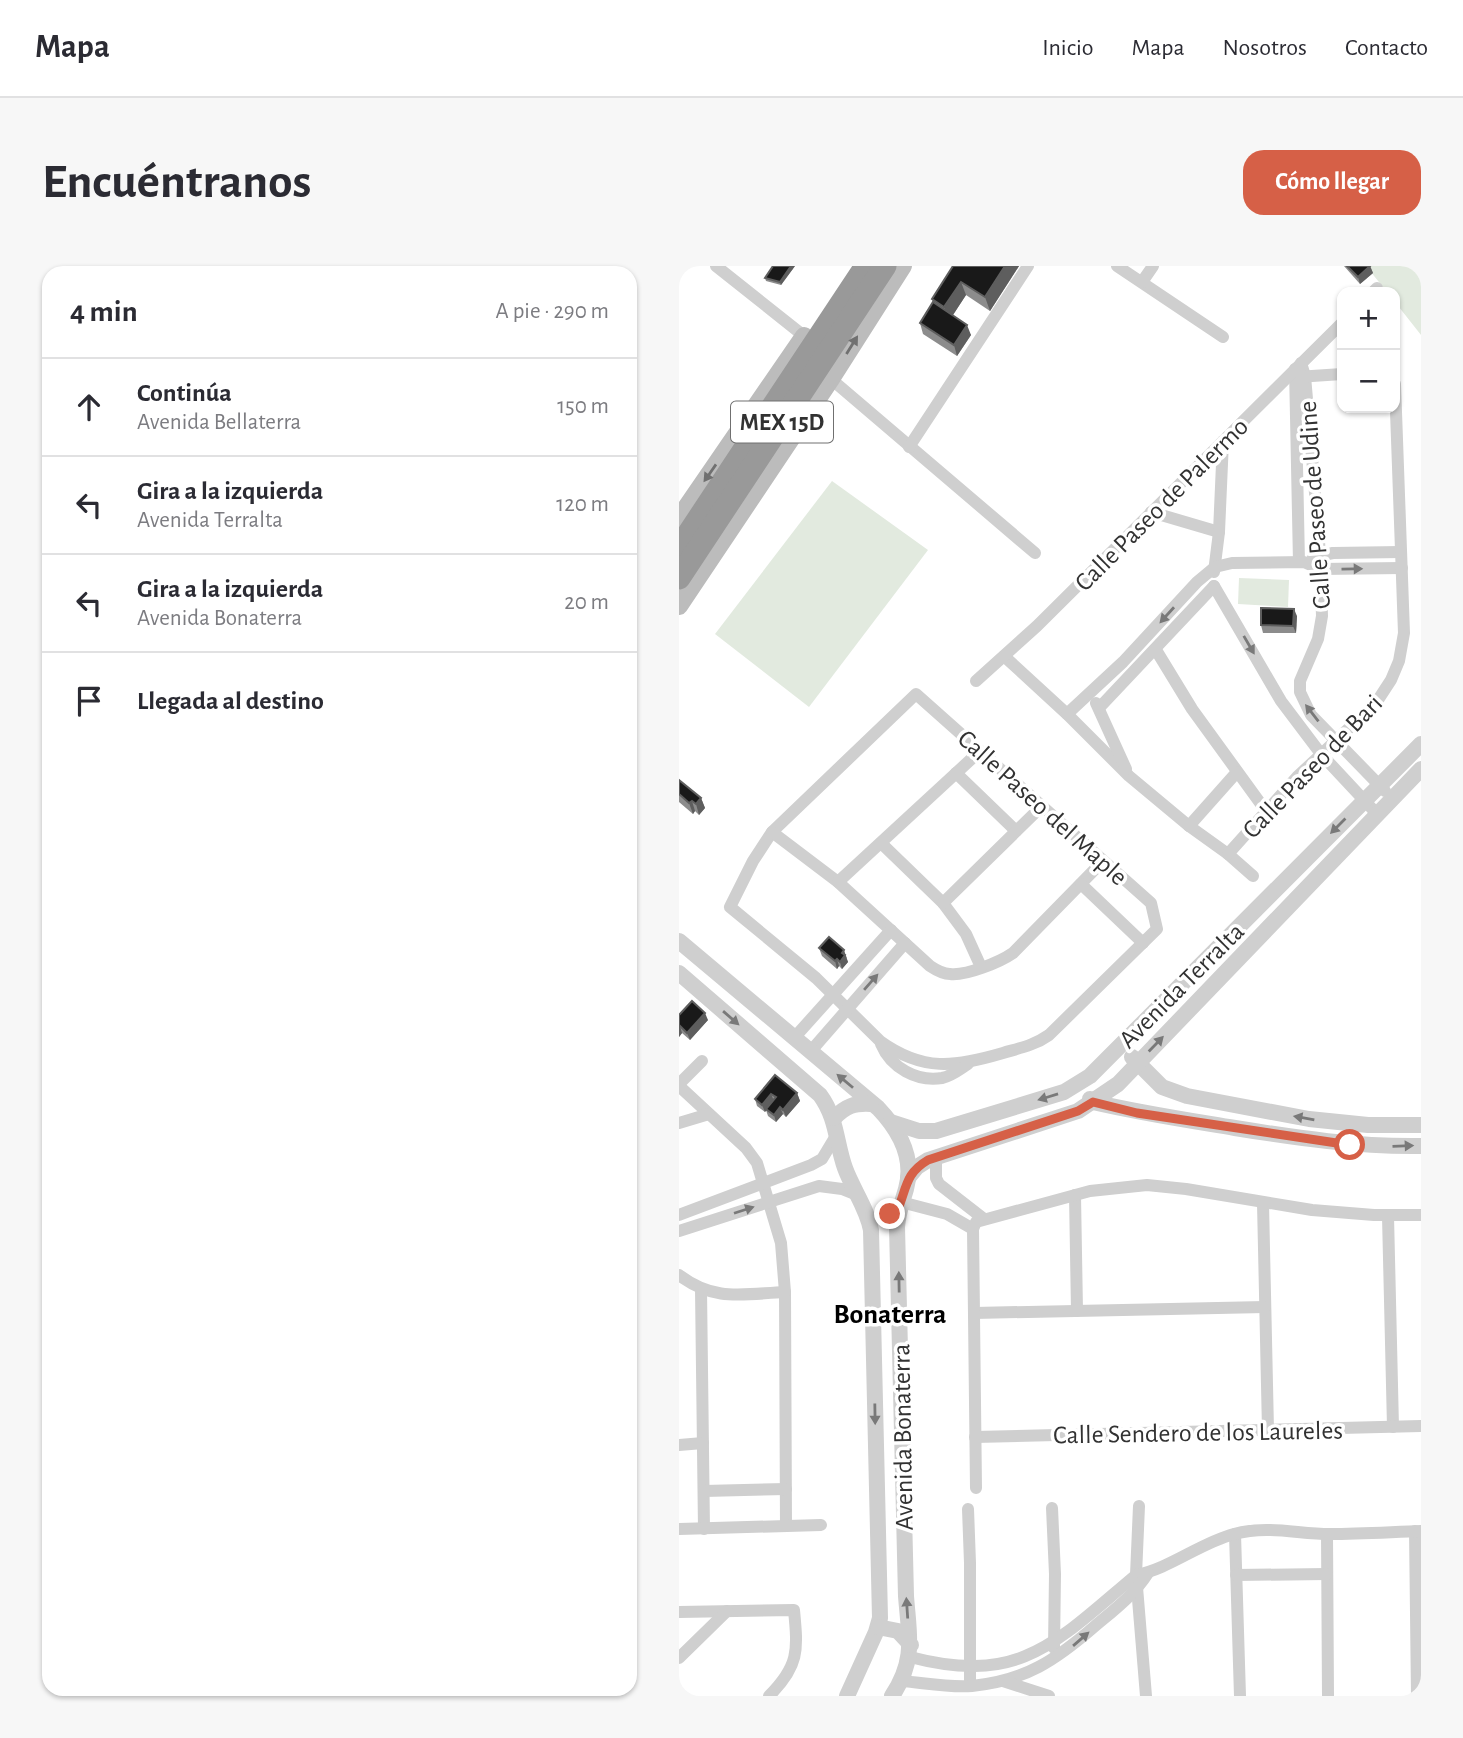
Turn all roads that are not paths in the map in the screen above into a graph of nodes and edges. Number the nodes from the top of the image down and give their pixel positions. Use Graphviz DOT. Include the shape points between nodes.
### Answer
graph roads {
  1 [pos="849,266"];
  2 [pos="866,266"];
  3 [pos="885,266"];
  4 [pos="903,266"];
  5 [pos="1028,266"];
  6 [pos="1118,266"];
  7 [pos="1153,266"];
  8 [pos="721,268"];
  9 [pos="1142,282"];
  10 [pos="1337,329"];
  11 [pos="804,336"];
  12 [pos="1223,337"];
  13 [pos="1297,373"];
  14 [pos="1337,374"];
  15 [pos="831,379"];
  16 [pos="1396,413"];
  17 [pos="1223,441"];
  18 [pos="909,447"];
  19 [pos="764,479"];
  20 [pos="1151,512"];
  21 [pos="679,518"];
  22 [pos="1219,532"];
  23 [pos="1401,552"];
  24 [pos="1035,553"];
  25 [pos="1320,554"];
  26 [pos="1301,562"];
  27 [pos="681,565"];
  28 [pos="1215,567"];
  29 [pos="1402,568"];
  30 [pos="1320,569"];
  31 [pos="1214,586"];
  32 [pos="679,606"];
  33 [pos="1156,650"];
  34 [pos="1005,657"];
  35 [pos="976,681"];
  36 [pos="1300,685"];
  37 [pos="1275,690"];
  38 [pos="1090,692"];
  39 [pos="1099,708"];
  40 [pos="1067,713"];
  41 [pos="1336,740"];
  42 [pos="1421,744"];
  43 [pos="980,751"];
  44 [pos="1321,754"];
  45 [pos="1421,769"];
  46 [pos="1237,772"];
  47 [pos="956,773"];
  48 [pos="1129,776"];
  49 [pos="1379,785"];
  50 [pos="1392,798"];
  51 [pos="1364,800"];
  52 [pos="1042,806"];
  53 [pos="1266,811"];
  54 [pos="1377,814"];
  55 [pos="1189,826"];
  56 [pos="1016,831"];
  57 [pos="772,832"];
  58 [pos="881,843"];
  59 [pos="1228,854"];
  60 [pos="1103,860"];
  61 [pos="1253,876"];
  62 [pos="838,882"];
  63 [pos="1081,884"];
  64 [pos="943,903"];
  65 [pos="891,930"];
  66 [pos="679,941"];
  67 [pos="905,943"];
  68 [pos="1143,943"];
  69 [pos="981,967"];
  70 [pos="679,974"];
  71 [pos="833,995"];
  72 [pos="847,1009"];
  73 [pos="794,1038"];
  74 [pos="1122,1044"];
  75 [pos="810,1052"];
  76 [pos="702,1061"];
  77 [pos="1137,1063"];
  78 [pos="1078,1084"];
  79 [pos="679,1085"];
  80 [pos="1093,1102"];
  81 [pos="871,1104"];
  82 [pos="709,1114"];
  83 [pos="891,1122"];
  84 [pos="679,1123"];
  85 [pos="1421,1125"];
  86 [pos="835,1126"];
  87 [pos="1421,1146"];
  88 [pos="936,1158"];
  89 [pos="908,1178"];
  90 [pos="764,1183"];
  91 [pos="947,1191"];
  92 [pos="857,1195"];
  93 [pos="1075,1195"];
  94 [pos="769,1202"];
  95 [pos="1263,1203"];
  96 [pos="900,1205"];
  97 [pos="936,1211"];
  98 [pos="867,1213"];
  99 [pos="679,1214"];
  100 [pos="1421,1215"];
  101 [pos="1388,1216"];
  102 [pos="978,1223"];
  103 [pos="679,1231"];
  104 [pos="679,1275"];
  105 [pos="701,1289"];
  106 [pos="785,1292"];
  107 [pos="1265,1307"];
  108 [pos="1077,1311"];
  109 [pos="974,1313"];
  110 [pos="901,1384"];
  111 [pos="875,1387"];
  112 [pos="1421,1426"];
  113 [pos="1393,1427"];
  114 [pos="1268,1430"];
  115 [pos="975,1437"];
  116 [pos="703,1443"];
  117 [pos="679,1445"];
  118 [pos="976,1488"];
  119 [pos="786,1489"];
  120 [pos="704,1491"];
  121 [pos="1139,1506"];
  122 [pos="1052,1508"];
  123 [pos="968,1509"];
  124 [pos="821,1525"];
  125 [pos="786,1526"];
  126 [pos="679,1529"];
  127 [pos="704,1529"];
  128 [pos="1418,1531"];
  129 [pos="1235,1534"];
  130 [pos="1327,1534"];
  131 [pos="905,1539"];
  132 [pos="878,1541"];
  133 [pos="1142,1574"];
  134 [pos="1327,1574"];
  135 [pos="1236,1575"];
  136 [pos="1138,1589"];
  137 [pos="727,1611"];
  138 [pos="679,1612"];
  139 [pos="878,1627"];
  140 [pos="1054,1642"];
  141 [pos="910,1651"];
  142 [pos="679,1658"];
  143 [pos="1054,1659"];
  144 [pos="970,1667"];
  145 [pos="902,1681"];
  146 [pos="1003,1681"];
  147 [pos="970,1686"];
  148 [pos="850,1693"];
  149 [pos="769,1696"];
  150 [pos="893,1696"];
  151 [pos="1049,1696"];
  152 [pos="1146,1696"];
  153 [pos="1240,1696"];
  154 [pos="1328,1696"];
  155 [pos="1417,1696"];
  1 -- 11 [label="highway"];
  2 -- 27 [label="highway"];
  3 -- 27 [label="highway, MEX 15D"];
  15 -- 4 [label="main road, one-way"];
  5 -- 18 [label="street"];
  6 -- 9 [label="street"];
  7 -- 9 [label="street"];
  8 -- 11 [label="street"];
  9 -- 12 [label="street"];
  10 -- 13 [label="street, Calle Paseo de Palermo"];
  11 -- 21 [label="main road, one-way"];
  13 -- 14 [label="street"];
  13 -- 17 [label="street, Calle Paseo de Palermo"];
  13 -- 25 [label="street, Calle Paseo de Udine"];
  13 -- 26 [label="street, Calle Paseo de Udine"];
  15 -- 18 [label="street"];
  15 -- 19 [label="main road"];
  16 -- 23 [label="street, Calle Paseo de Bari"];
  17 -- 20 [label="street, Calle Paseo de Palermo"];
  17 -- 22 [label="street"];
  18 -- 24 [label="street"];
  19 -- 27 [label="highway"];
  19 -- 32 [label="main road"];
  20 -- 22 [label="street"];
  20 -- 34 [label="street, Calle Paseo de Palermo"];
  22 -- 28 [label="street"];
  23 -- 25 [label="street"];
  23 -- 29 [label="street, Calle Paseo de Bari"];
  25 -- 26 [label="street"];
  25 -- 30 [label="street, Calle Paseo de Udine"];
  26 -- 28 [label="street"];
  26 -- 30 [label="street"];
  28 -- 31 [label="street"];
  28 -- 38 [label="street, one-way"];
  30 -- 29 [label="street, one-way"];
  29 -- 41 [label="street, Calle Paseo de Bari" via="1404,633 1399,661 1376,703"];
  30 -- 36 [label="street, Calle Paseo de Udine" via="1322,616"];
  31 -- 33 [label="street"];
  31 -- 37 [label="street, one-way"];
  33 -- 39 [label="street"];
  33 -- 46 [label="street"];
  34 -- 35 [label="street, Calle Paseo de Palermo"];
  34 -- 40 [label="street"];
  36 -- 37 [label="street"];
  41 -- 36 [label="street, one-way" via="1311,715 1302,701"];
  37 -- 44 [label="street"];
  38 -- 39 [label="street"];
  38 -- 40 [label="street"];
  39 -- 48 [label="street"];
  40 -- 48 [label="street"];
  41 -- 44 [label="street, Calle Paseo de Bari"];
  41 -- 49 [label="street"];
  42 -- 49 [label="street, Avenida Terralta"];
  43 -- 47 [label="street"];
  43 -- 52 [label="street, Calle Paseo del Maple"];
  43 -- 57 [label="street, Calle Paseo del Maple" via="916,694"];
  44 -- 51 [label="street"];
  44 -- 53 [label="street, Calle Paseo de Bari"];
  45 -- 50 [label="street, Avenida Terralta"];
  46 -- 53 [label="street"];
  46 -- 55 [label="street"];
  47 -- 56 [label="street"];
  47 -- 58 [label="street"];
  48 -- 55 [label="street"];
  49 -- 50 [label="street"];
  49 -- 51 [label="street, Avenida Terralta"];
  50 -- 54 [label="street, Avenida Terralta"];
  51 -- 54 [label="street"];
  51 -- 74 [label="street, Avenida Terralta, one-way"];
  52 -- 56 [label="street"];
  52 -- 60 [label="street, Calle Paseo del Maple"];
  53 -- 59 [label="street, Calle Paseo de Bari"];
  77 -- 54 [label="street, Avenida Terralta, one-way"];
  55 -- 59 [label="street"];
  56 -- 64 [label="street"];
  57 -- 62 [label="street"];
  57 -- 71 [label="street" via="730,907"];
  58 -- 62 [label="street"];
  58 -- 64 [label="street"];
  59 -- 61 [label="street"];
  60 -- 63 [label="street"];
  60 -- 68 [label="street, Calle Paseo del Maple" via="1151,903 1157,929"];
  62 -- 65 [label="street"];
  63 -- 68 [label="street"];
  63 -- 69 [label="street" via="1013,953"];
  64 -- 69 [label="street" via="967,934"];
  65 -- 67 [label="street"];
  65 -- 71 [label="street"];
  66 -- 73 [label="street, Avenida Bonaterra"];
  67 -- 69 [label="street" via="930,966 949,974"];
  72 -- 67 [label="street, one-way"];
  68 -- 72 [label="street" via="1041,1040 969,1063 943,1078 907,1073 893,1064 880,1041"];
  70 -- 86 [label="street, Avenida Bonaterra, one-way" via="820,1095"];
  71 -- 72 [label="street"];
  71 -- 73 [label="street"];
  72 -- 75 [label="street"];
  73 -- 75 [label="street, Avenida Bonaterra"];
  74 -- 77 [label="street"];
  74 -- 78 [label="street, Avenida Terralta"];
  81 -- 75 [label="street, Avenida Bonaterra, one-way"];
  76 -- 79 [label="street"];
  77 -- 80 [label="street, Avenida Terralta"];
  85 -- 77 [label="street, one-way" via="1308,1119 1187,1096 1162,1087"];
  78 -- 80 [label="street"];
  78 -- 83 [label="street, Avenida Terralta, one-way" via="936,1131 919,1132"];
  79 -- 82 [label="street"];
  80 -- 87 [label="street, one-way" via="1137,1113 1350,1145"];
  80 -- 88 [label="street, Avenida Terralta"];
  81 -- 83 [label="street, Avenida Bonaterra"];
  81 -- 86 [label="street" via="843,1108"];
  82 -- 84 [label="street"];
  82 -- 90 [label="street" via="746,1148"];
  83 -- 89 [label="street, Avenida Bonaterra" via="907,1152"];
  86 -- 90 [label="street" via="821,1159"];
  86 -- 92 [label="street, Avenida Bonaterra" via="844,1166"];
  88 -- 89 [label="street, Avenida Terralta" via="917,1167"];
  88 -- 91 [label="street" via="936,1178"];
  89 -- 96 [label="street, Avenida Bonaterra"];
  90 -- 94 [label="street"];
  90 -- 99 [label="street"];
  91 -- 97 [label="street"];
  91 -- 102 [label="street"];
  92 -- 94 [label="street" via="819,1186"];
  92 -- 98 [label="street, Avenida Bonaterra"];
  93 -- 95 [label="street" via="1147,1185"];
  93 -- 102 [label="street"];
  93 -- 108 [label="street"];
  103 -- 94 [label="street, one-way"];
  94 -- 106 [label="street" via="781,1243"];
  95 -- 101 [label="street"];
  95 -- 107 [label="street"];
  96 -- 97 [label="street"];
  96 -- 98 [label="street" via="882,1215"];
  110 -- 96 [label="street, Avenida Bonaterra, one-way"];
  97 -- 102 [label="street"];
  98 -- 111 [label="street, Avenida Bonaterra"];
  100 -- 101 [label="street"];
  101 -- 113 [label="street"];
  102 -- 109 [label="street"];
  104 -- 105 [label="street"];
  105 -- 106 [label="street" via="717,1294"];
  105 -- 116 [label="street"];
  106 -- 119 [label="street"];
  107 -- 108 [label="street"];
  107 -- 114 [label="street"];
  108 -- 109 [label="street"];
  109 -- 115 [label="street"];
  110 -- 111 [label="street"];
  110 -- 131 [label="street, Avenida Bonaterra"];
  111 -- 132 [label="street, Avenida Bonaterra, one-way"];
  112 -- 113 [label="street, Calle Sendero de los Laureles"];
  113 -- 114 [label="street, Calle Sendero de los Laureles"];
  114 -- 115 [label="street, Calle Sendero de los Laureles"];
  115 -- 118 [label="street"];
  116 -- 117 [label="street"];
  116 -- 120 [label="street"];
  119 -- 120 [label="street"];
  119 -- 125 [label="street"];
  120 -- 127 [label="street"];
  121 -- 133 [label="street"];
  122 -- 140 [label="street"];
  123 -- 144 [label="street"];
  124 -- 125 [label="street"];
  125 -- 127 [label="street"];
  126 -- 127 [label="street"];
  128 -- 130 [label="street"];
  128 -- 155 [label="street"];
  129 -- 130 [label="street" via="1282,1529"];
  129 -- 133 [label="street"];
  129 -- 135 [label="street"];
  130 -- 134 [label="street"];
  131 -- 132 [label="street"];
  141 -- 131 [label="street, Avenida Bonaterra, one-way"];
  132 -- 139 [label="street, Avenida Bonaterra"];
  133 -- 136 [label="street"];
  133 -- 140 [label="street"];
  134 -- 135 [label="street"];
  134 -- 154 [label="street"];
  135 -- 153 [label="street"];
  143 -- 136 [label="street, one-way"];
  136 -- 152 [label="street"];
  137 -- 138 [label="street"];
  137 -- 142 [label="street"];
  137 -- 149 [label="street" via="794,1610 794,1662"];
  139 -- 141 [label="street" via="898,1631"];
  139 -- 148 [label="street, Avenida Bonaterra"];
  140 -- 143 [label="street"];
  140 -- 144 [label="street" via="1040,1652 1005,1663"];
  141 -- 144 [label="street" via="941,1665"];
  141 -- 145 [label="street, Avenida Bonaterra"];
  143 -- 146 [label="street"];
  144 -- 147 [label="street"];
  145 -- 147 [label="street"];
  145 -- 150 [label="street, Avenida Bonaterra"];
  146 -- 147 [label="street"];
  146 -- 151 [label="street"];
}
